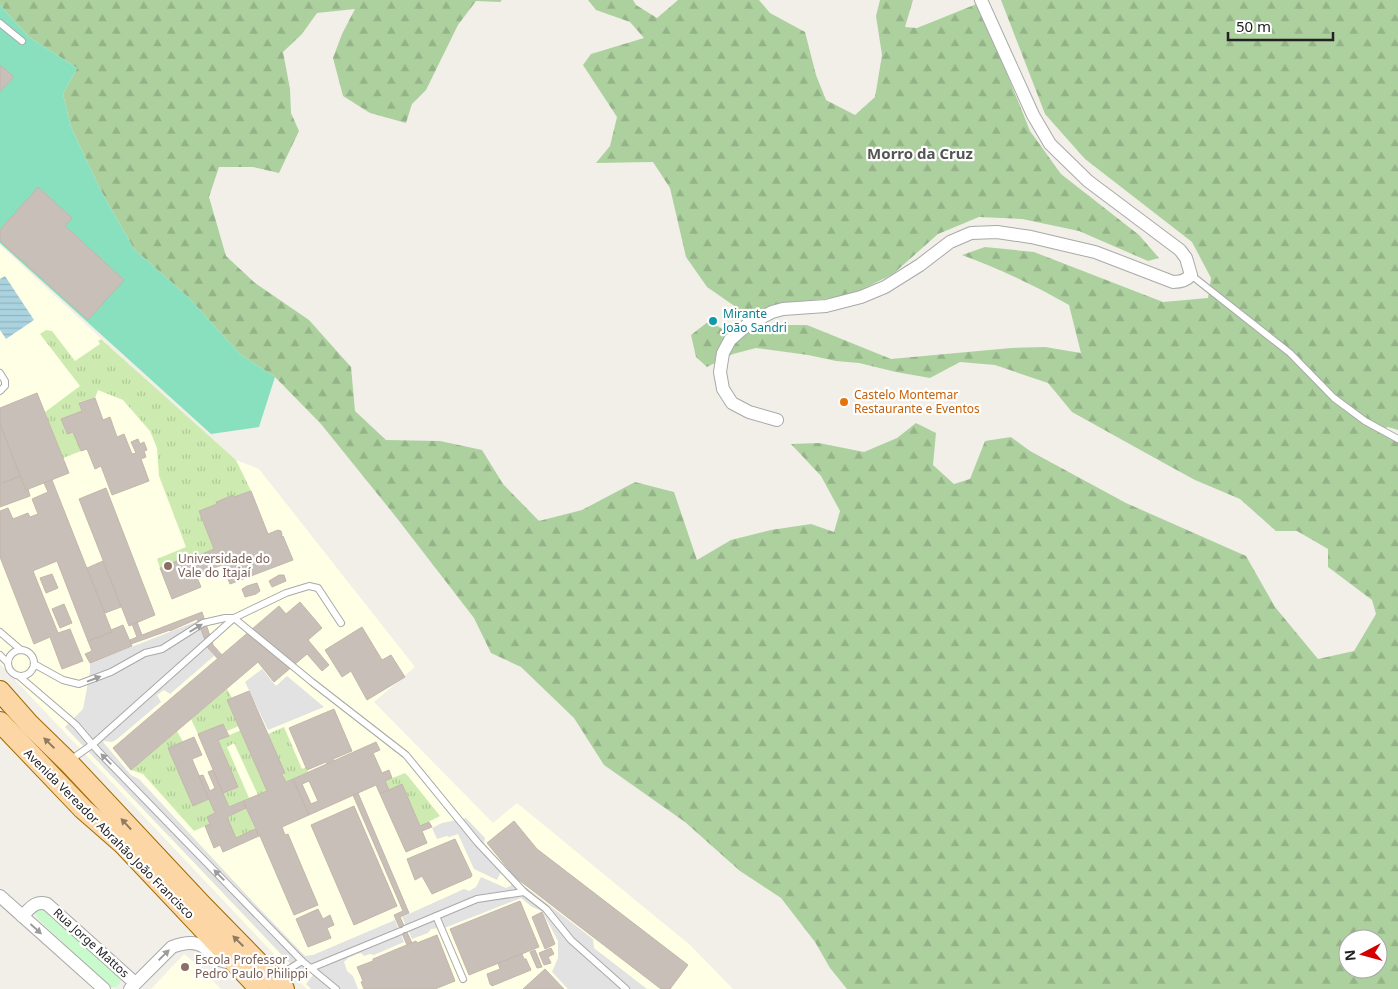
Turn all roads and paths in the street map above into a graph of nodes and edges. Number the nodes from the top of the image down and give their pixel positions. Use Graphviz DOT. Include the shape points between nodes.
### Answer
graph roads {
  1 [pos="981,0"];
  2 [pos="0,23"];
  3 [pos="22,41"];
  4 [pos="1191,275"];
  5 [pos="0,373"];
  6 [pos="2,389"];
  7 [pos="777,420"];
  8 [pos="1398,439"];
  9 [pos="234,618"];
  10 [pos="341,623"];
  11 [pos="0,632"];
  12 [pos="22,650"];
  13 [pos="0,655"];
  14 [pos="7,662"];
  15 [pos="34,664"];
  16 [pos="20,676"];
  17 [pos="0,691"];
  18 [pos="25,719"];
  19 [pos="1,725"];
  20 [pos="93,744"];
  21 [pos="68,762"];
  22 [pos="524,892"];
  23 [pos="0,896"];
  24 [pos="22,916"];
  25 [pos="436,916"];
  26 [pos="302,961"];
  27 [pos="236,964"];
  28 [pos="311,968"];
  29 [pos="463,979"];
  30 [pos="132,986"];
  31 [pos="274,987"];
  32 [pos="104,989"];
  33 [pos="336,989"];
  34 [pos="626,989"];
  1 -- 4 [label="street" via="1033,115 1050,144 1088,181 1180,250"];
  2 -- 3 [label="lane"];
  4 -- 7 [label="street" via="1181,282 1173,282 1095,252 1032,237 998,232 971,233 950,242 920,266 885,287 826,306 772,312 746,325 730,340 723,353 720,372 723,389 732,403"];
  4 -- 8 [label="lane" via="1290,354 1334,398 1365,421"];
  5 -- 6 [label="lane" via="5,381"];
  9 -- 10 [label="lane" via="286,593 309,586 318,588"];
  15 -- 9 [label="lane, one-way" via="63,680 79,684 112,672 145,653 162,649 203,624"];
  9 -- 20 [label="lane"];
  9 -- 22 [label="lane" via="406,755 478,843"];
  11 -- 12 [label="lane"];
  12 -- 14 [label="lane" via="12,653"];
  12 -- 15 [label="lane" via="31,654"];
  13 -- 14 [label="lane"];
  14 -- 16 [label="lane" via="11,672"];
  15 -- 16 [label="lane" via="29,673"];
  16 -- 20 [label="lane"];
  17 -- 18 [label="main road"];
  18 -- 19 [label="main road"];
  21 -- 18 [label="main road, Avenida Vereador Abrahão João Francisco, one-way"];
  19 -- 27 [label="main road, Avenida Vereador Abrahão João Francisco" via="83,809 123,844"];
  20 -- 21 [label="lane"];
  26 -- 20 [label="lane, one-way"];
  31 -- 21 [label="main road, Avenida Vereador Abrahão João Francisco, one-way"];
  22 -- 25 [label="lane" via="477,899"];
  22 -- 34 [label="lane" via="546,908 570,940"];
  23 -- 24 [label="street, Rua Jorge Mattos"];
  24 -- 30 [label="street, Rua Jorge Mattos" via="35,903 47,904"];
  24 -- 32 [label="street, Rua Jorge Mattos, one-way"];
  25 -- 28 [label="lane"];
  25 -- 29 [label="lane"];
  26 -- 28 [label="lane"];
  26 -- 31 [label="lane" via="286,971"];
  30 -- 27 [label="street, one-way" via="172,947 180,944 196,944 219,960"];
  27 -- 31 [label="main road, Avenida Vereador Abrahão João Francisco"];
  28 -- 33 [label="lane"];
}
